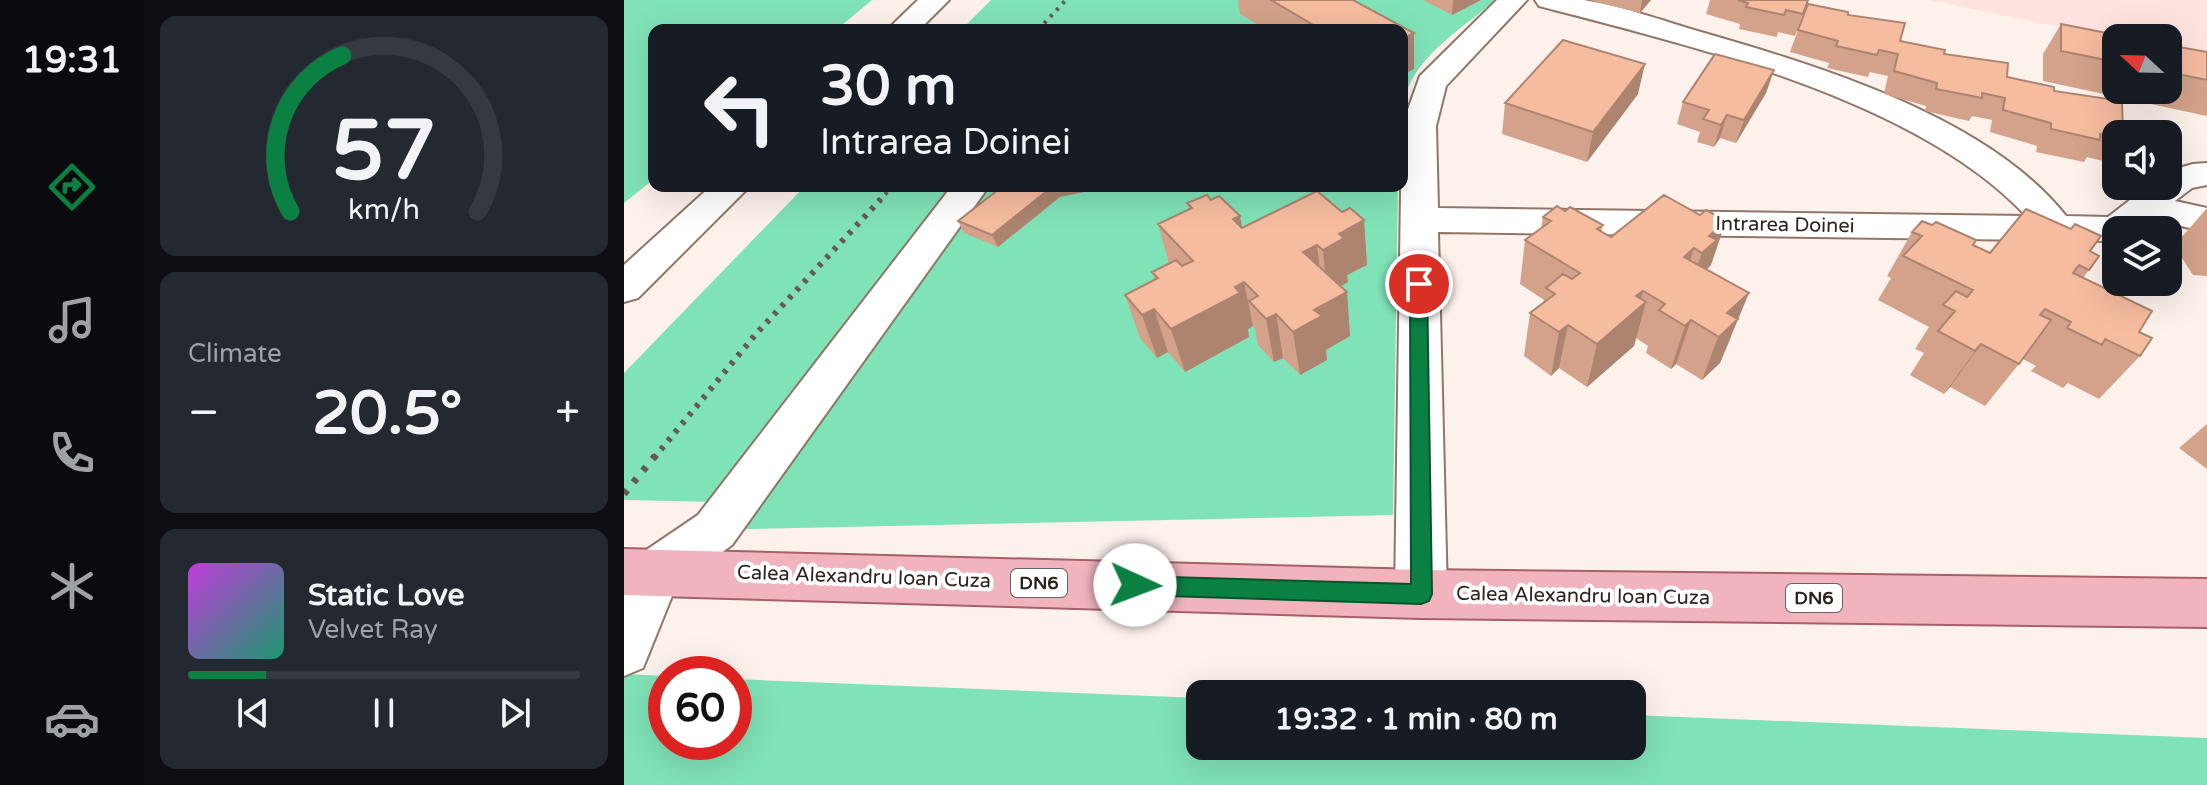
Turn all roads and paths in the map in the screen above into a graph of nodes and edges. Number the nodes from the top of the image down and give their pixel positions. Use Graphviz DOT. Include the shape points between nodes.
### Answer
graph roads {
  1 [pos="935,0"];
  2 [pos="1513,0"];
  3 [pos="1549,0"];
  4 [pos="909,24"];
  5 [pos="2207,174"];
  6 [pos="726,192"];
  7 [pos="967,192"];
  8 [pos="2147,206"];
  9 [pos="1418,220"];
  10 [pos="2207,220"];
  11 [pos="2055,228"];
  12 [pos="624,288"];
  13 [pos="640,572"];
  14 [pos="1421,594"];
  15 [pos="2207,603"];
  16 [pos="624,650"];
  1 -- 4 [label="street"];
  2 -- 9 [label="street" via="1431,83 1419,126"];
  3 -- 11 [label="street" via="1734,49 1864,98 1940,133 2005,173 2038,201"];
  5 -- 8 [label="street, Intrarea Doinei" via="2187,174"];
  6 -- 12 [label="street"];
  7 -- 13 [label="street" via="715,530"];
  8 -- 10 [label="street"];
  8 -- 11 [label="street, Intrarea Doinei" via="2117,228"];
  9 -- 11 [label="street, Intrarea Doinei"];
  9 -- 14 [label="street"];
  13 -- 14 [label="main road, Calea Alexandru Ioan Cuza / DN6"];
  13 -- 16 [label="street"];
  14 -- 15 [label="main road, Calea Alexandru Ioan Cuza / DN6"];
}
